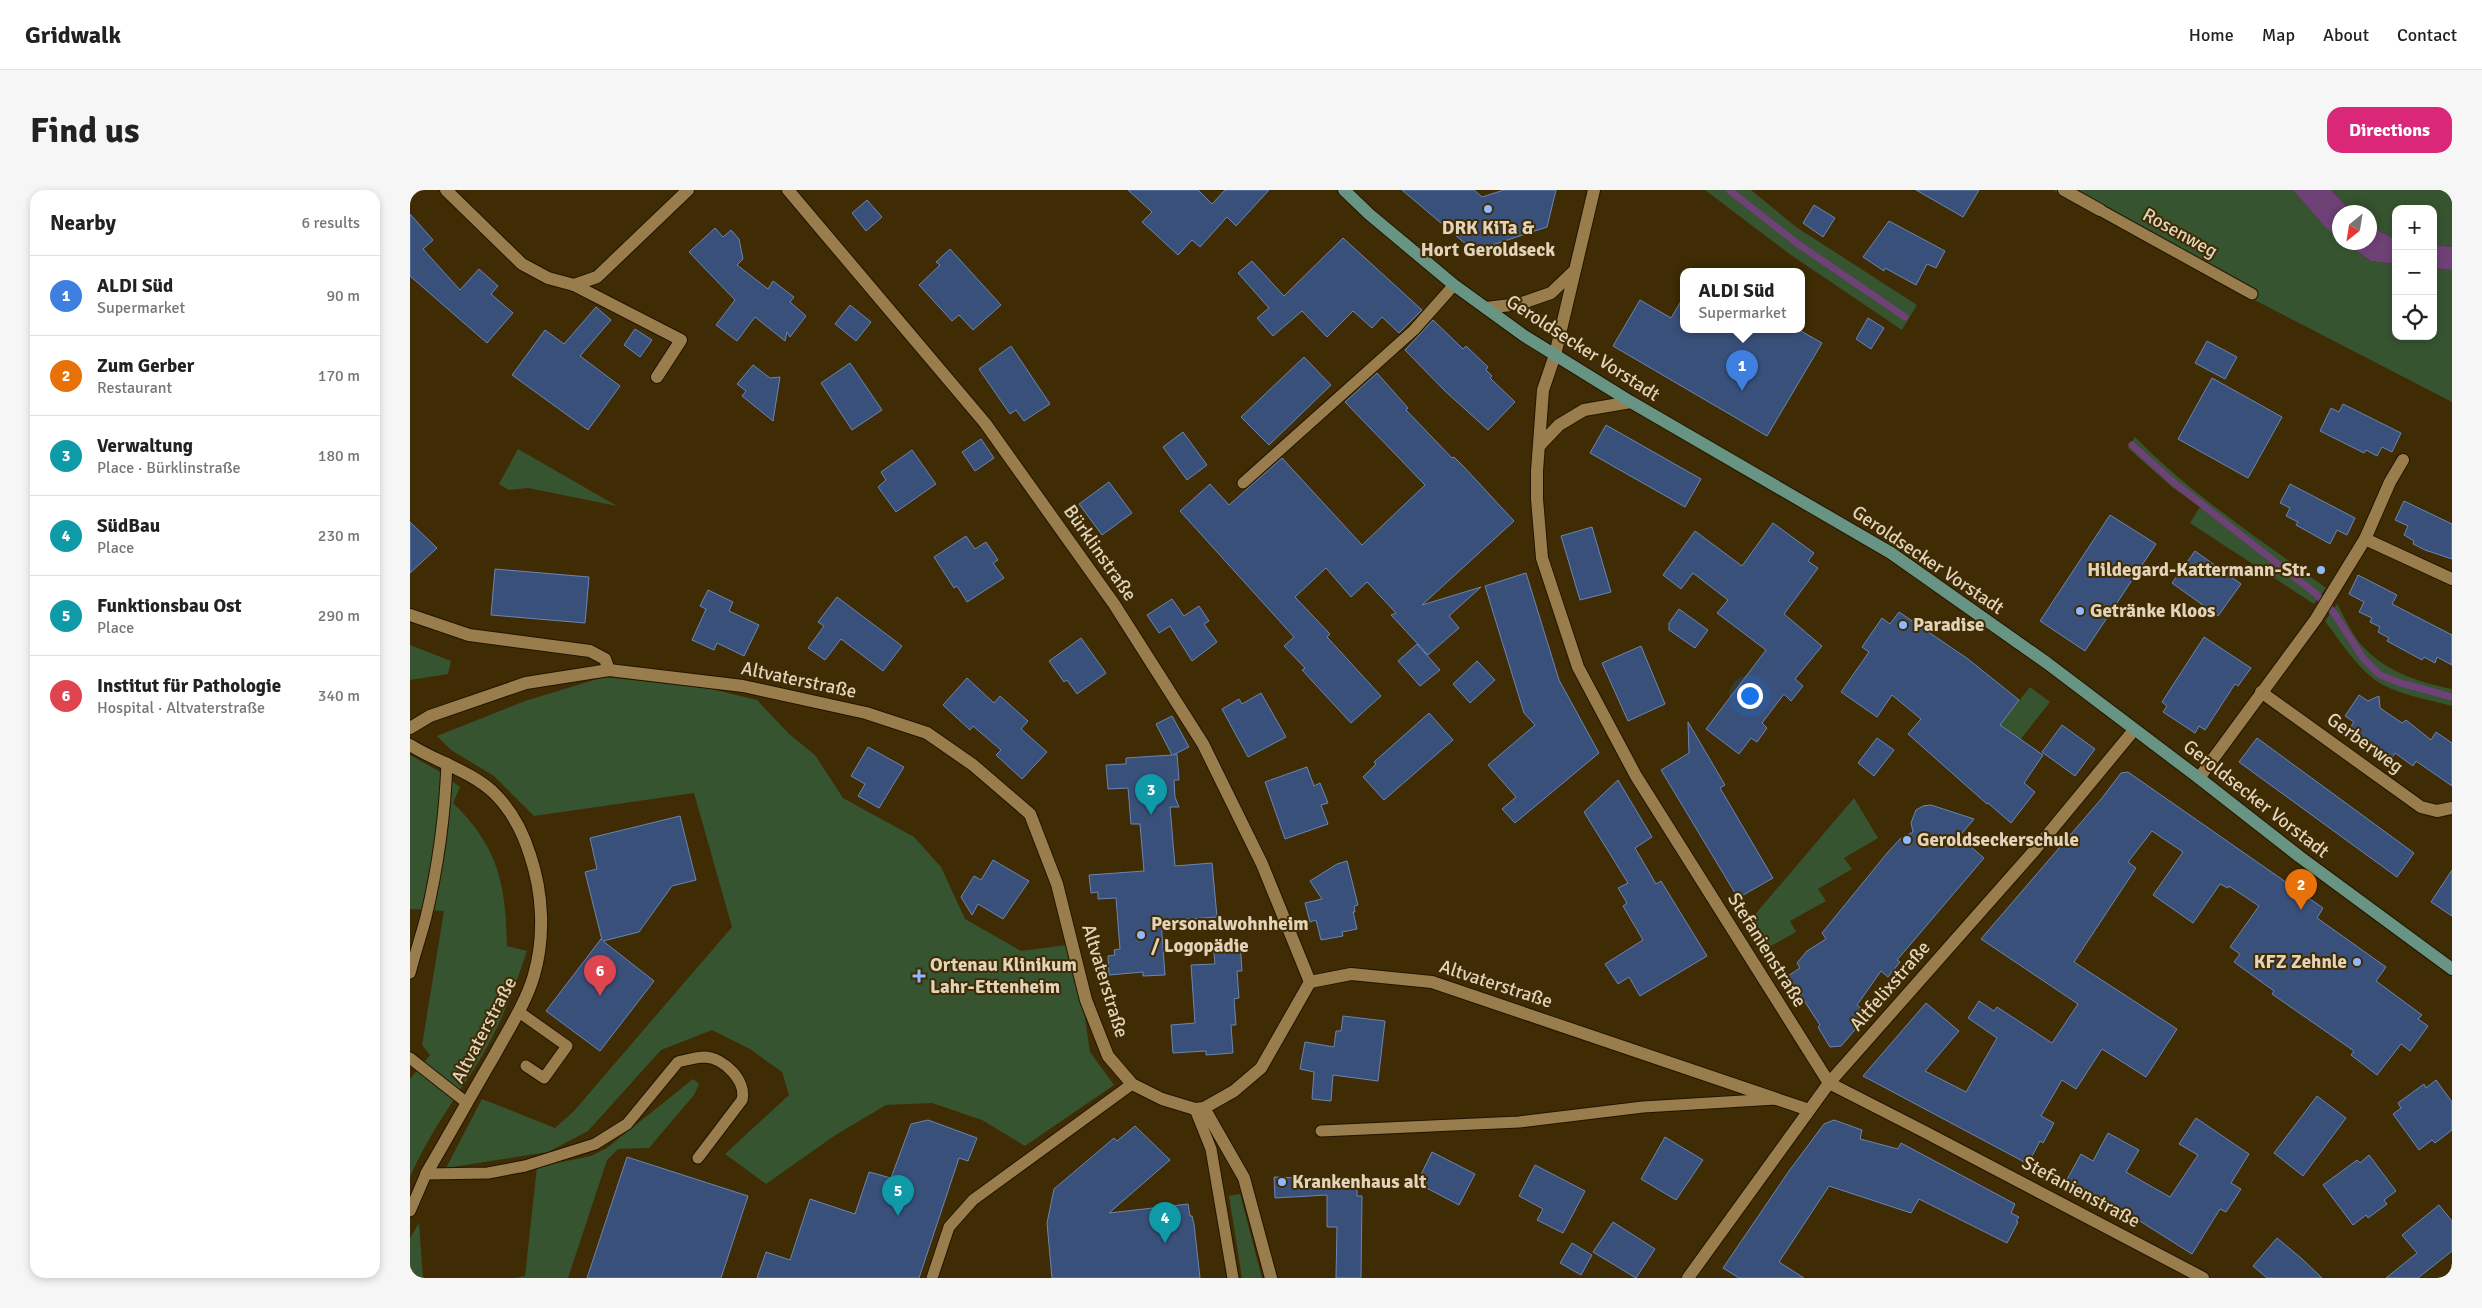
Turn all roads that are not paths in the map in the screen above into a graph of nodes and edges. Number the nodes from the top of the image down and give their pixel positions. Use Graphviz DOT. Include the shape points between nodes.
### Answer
graph roads {
  1 [pos="446,190"];
  2 [pos="688,190"];
  3 [pos="788,190"];
  4 [pos="1344,190"];
  5 [pos="1594,190"];
  6 [pos="2064,190"];
  7 [pos="2100,210"];
  8 [pos="1573,272"];
  9 [pos="574,285"];
  10 [pos="1454,285"];
  11 [pos="2252,294"];
  12 [pos="1486,308"];
  13 [pos="1555,355"];
  14 [pos="657,377"];
  15 [pos="1631,402"];
  16 [pos="1539,446"];
  17 [pos="2403,460"];
  18 [pos="1243,484"];
  19 [pos="2365,539"];
  20 [pos="2452,579"];
  21 [pos="410,614"];
  22 [pos="609,670"];
  23 [pos="2261,692"];
  24 [pos="410,728"];
  25 [pos="2134,730"];
  26 [pos="410,745"];
  27 [pos="447,763"];
  28 [pos="2199,778"];
  29 [pos="2452,808"];
  30 [pos="2452,969"];
  31 [pos="410,973"];
  32 [pos="1310,982"];
  33 [pos="518,1012"];
  34 [pos="410,1058"];
  35 [pos="526,1066"];
  36 [pos="1829,1083"];
  37 [pos="1132,1084"];
  38 [pos="1781,1099"];
  39 [pos="467,1103"];
  40 [pos="1200,1108"];
  41 [pos="1810,1110"];
  42 [pos="1321,1131"];
  43 [pos="698,1158"];
  44 [pos="426,1174"];
  45 [pos="410,1211"];
  46 [pos="932,1278"];
  47 [pos="1233,1278"];
  48 [pos="1271,1278"];
  49 [pos="1688,1278"];
  50 [pos="2203,1278"];
  1 -- 9 [label="street" via="522,264 548,278"];
  2 -- 9 [label="street" via="597,276"];
  3 -- 32 [label="street, Bürklinstraße" via="985,422 1114,604 1203,744 1262,864"];
  4 -- 10 [label="main road, Geroldsecker Vorstadt"];
  5 -- 8 [label="street, Stefanienstraße"];
  6 -- 7 [label="street, Rosenweg"];
  7 -- 11 [label="lane, Rosenweg"];
  8 -- 12 [label="street" via="1551,293 1518,304"];
  8 -- 13 [label="street, Stefanienstraße"];
  9 -- 14 [label="street" via="681,340"];
  10 -- 12 [label="main road, Geroldsecker Vorstadt"];
  10 -- 18 [label="lane" via="1414,330"];
  12 -- 13 [label="main road, Geroldsecker Vorstadt"];
  13 -- 15 [label="main road, Geroldsecker Vorstadt"];
  13 -- 16 [label="street, Stefanienstraße" via="1543,390"];
  15 -- 16 [label="street" via="1584,410 1559,425"];
  15 -- 25 [label="main road, Geroldsecker Vorstadt" via="1891,553 2047,663"];
  16 -- 36 [label="street, Stefanienstraße" via="1537,499 1542,558 1578,667 1636,776"];
  17 -- 19 [label="street"];
  19 -- 20 [label="street"];
  19 -- 23 [label="street" via="2332,596"];
  21 -- 22 [label="street" via="469,635 590,651 605,659"];
  22 -- 24 [label="street, Altvaterstraße" via="526,683 430,716"];
  22 -- 37 [label="street, Altvaterstraße" via="743,686 866,713 927,733 973,765 1030,814 1058,884 1086,1000 1108,1056"];
  23 -- 28 [label="street"];
  23 -- 29 [label="street, Gerberweg" via="2421,808 2437,811"];
  25 -- 28 [label="main road, Geroldsecker Vorstadt"];
  25 -- 36 [label="street, Altfelixstraße" via="2034,851"];
  26 -- 27 [label="street, Altvaterstraße"];
  27 -- 31 [label="lane" via="439,846 426,917"];
  27 -- 33 [label="street, Altvaterstraße" via="474,777 508,808 527,844 537,876 541,909 538,955 534,976"];
  28 -- 30 [label="main road, Geroldsecker Vorstadt" via="2300,858"];
  32 -- 38 [label="street, Altvaterstraße" via="1351,974 1432,982"];
  32 -- 40 [label="street" via="1262,1068 1234,1092"];
  33 -- 35 [label="lane" via="566,1046 544,1078"];
  33 -- 39 [label="street, Altvaterstraße"];
  34 -- 39 [label="lane"];
  36 -- 41 [label="street, Altfelixstraße"];
  36 -- 50 [label="street, Stefanienstraße"];
  37 -- 40 [label="street, Altvaterstraße" via="1162,1099"];
  37 -- 46 [label="lane" via="973,1200 949,1227"];
  38 -- 41 [label="street, Altvaterstraße"];
  38 -- 42 [label="lane" via="1643,1107 1519,1122"];
  39 -- 44 [label="street, Altvaterstraße"];
  40 -- 47 [label="lane" via="1211,1149"];
  40 -- 48 [label="street" via="1244,1178"];
  41 -- 49 [label="street, Altfelixstraße"];
  43 -- 44 [label="lane" via="744,1093 733,1070 707,1057 678,1062 627,1124 595,1144 525,1166 488,1173"];
  44 -- 45 [label="lane"];
}
